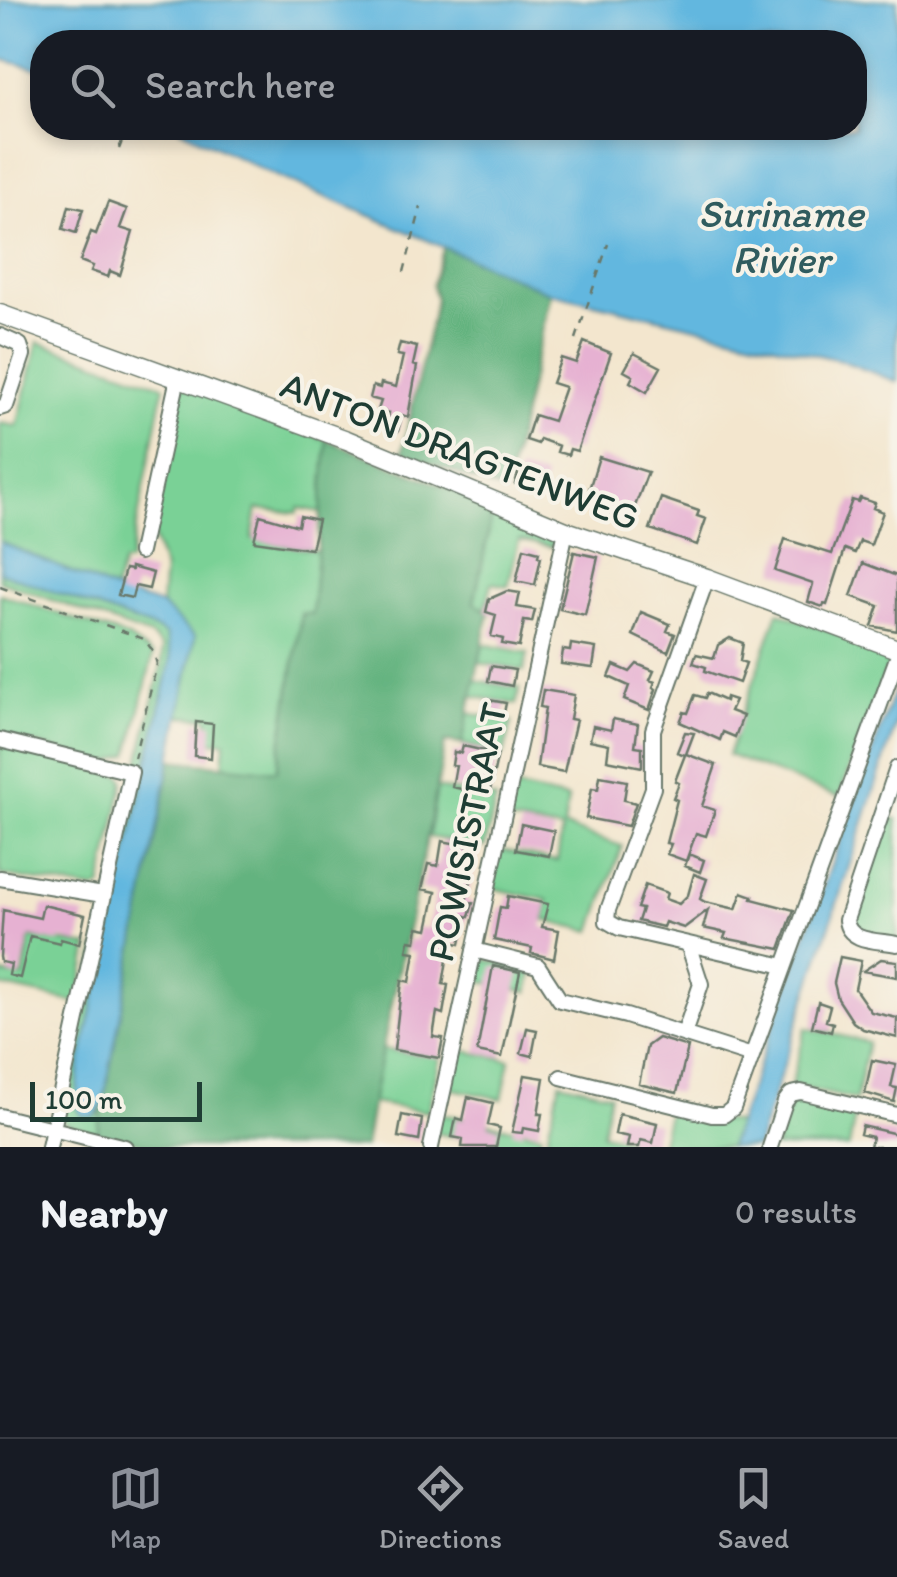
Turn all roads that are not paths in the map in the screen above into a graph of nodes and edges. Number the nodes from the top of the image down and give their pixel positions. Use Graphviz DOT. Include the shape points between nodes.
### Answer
graph roads {
  1 [pos="6,316"];
  2 [pos="2,336"];
  3 [pos="178,378"];
  4 [pos="0,408"];
  5 [pos="566,531"];
  6 [pos="140,552"];
  7 [pos="707,578"];
  8 [pos="897,649"];
  9 [pos="897,658"];
  10 [pos="0,740"];
  11 [pos="897,768"];
  12 [pos="0,878"];
  13 [pos="103,896"];
  14 [pos="688,944"];
  15 [pos="897,944"];
  16 [pos="474,950"];
  17 [pos="784,966"];
  18 [pos="684,1034"];
  19 [pos="752,1056"];
  20 [pos="562,1077"];
  21 [pos="897,1115"];
  22 [pos="0,1116"];
  23 [pos="51,1127"];
  24 [pos="49,1147"];
  25 [pos="122,1147"];
  26 [pos="431,1147"];
  27 [pos="770,1147"];
  1 -- 2 [label="street"];
  1 -- 3 [label="main road, ANTON DRAGTENWEG"];
  2 -- 4 [label="street" via="20,345 24,356"];
  3 -- 5 [label="main road, ANTON DRAGTENWEG"];
  3 -- 6 [label="street"];
  5 -- 7 [label="main road, ANTON DRAGTENWEG"];
  5 -- 16 [label="street, POWISISTRAAT"];
  7 -- 8 [label="main road, ANTON DRAGTENWEG"];
  7 -- 14 [label="street" via="654,730 653,788 607,920"];
  9 -- 17 [label="street"];
  10 -- 13 [label="street" via="130,772"];
  11 -- 15 [label="street" via="846,920 852,936"];
  12 -- 13 [label="street"];
  13 -- 23 [label="street"];
  14 -- 17 [label="street"];
  14 -- 18 [label="street" via="702,984"];
  16 -- 18 [label="street" via="533,962 560,1000"];
  16 -- 26 [label="street, POWISISTRAAT"];
  17 -- 19 [label="street"];
  18 -- 19 [label="street"];
  19 -- 20 [label="street" via="733,1108 724,1115"];
  21 -- 27 [label="street" via="791,1094"];
  22 -- 23 [label="street"];
  23 -- 24 [label="street"];
  23 -- 25 [label="street"];
}
